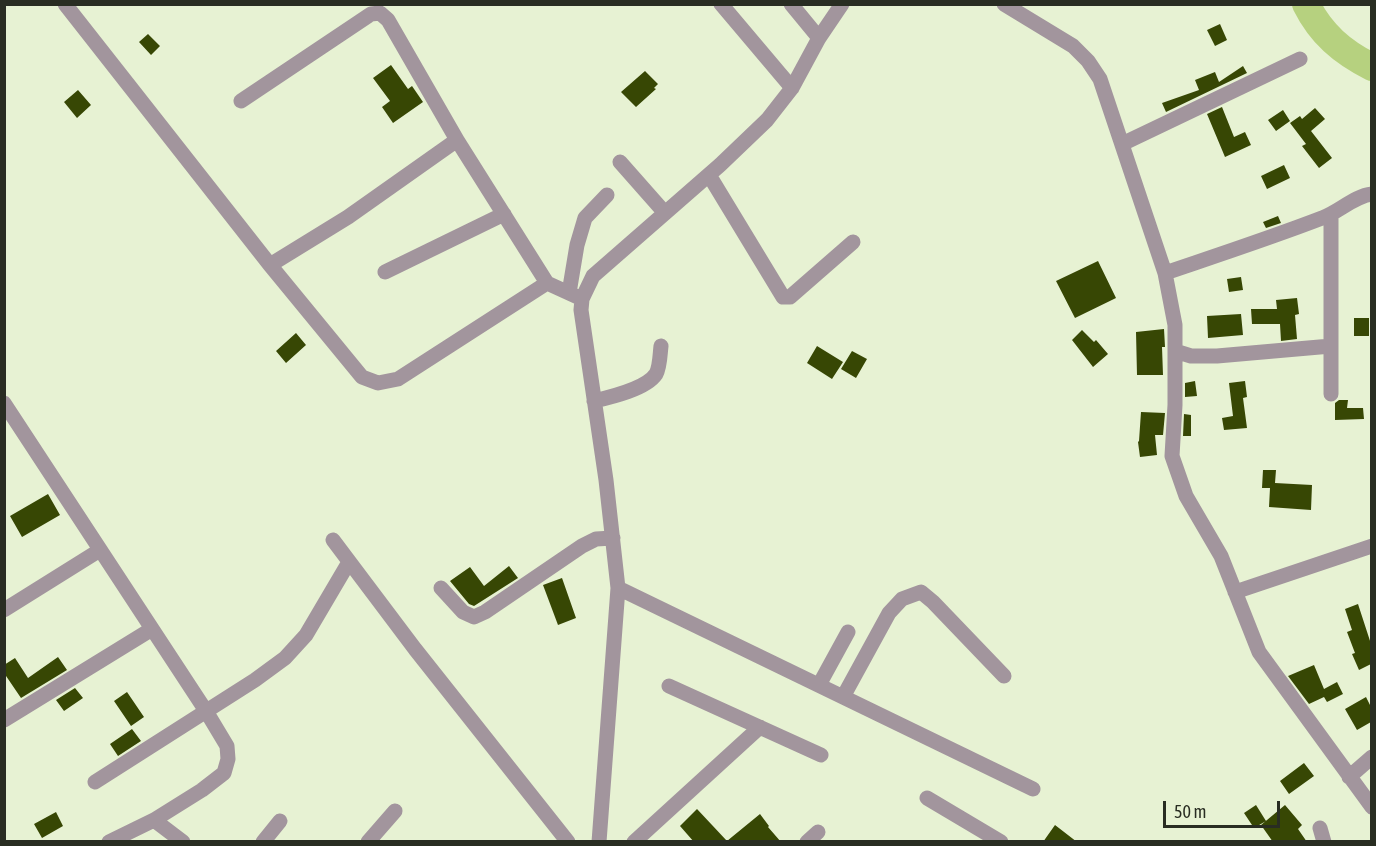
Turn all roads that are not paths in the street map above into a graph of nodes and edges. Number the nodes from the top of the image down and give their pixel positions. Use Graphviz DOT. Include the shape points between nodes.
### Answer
graph roads {
  1 [pos="65,4"];
  2 [pos="721,4"];
  3 [pos="791,4"];
  4 [pos="842,4"];
  5 [pos="1004,4"];
  6 [pos="819,38"];
  7 [pos="1300,59"];
  8 [pos="792,88"];
  9 [pos="241,101"];
  10 [pos="456,140"];
  11 [pos="1122,144"];
  12 [pos="620,162"];
  13 [pos="709,175"];
  14 [pos="1371,194"];
  15 [pos="607,195"];
  16 [pos="665,213"];
  17 [pos="504,214"];
  18 [pos="1331,214"];
  19 [pos="853,242"];
  20 [pos="270,265"];
  21 [pos="385,272"];
  22 [pos="1165,273"];
  23 [pos="547,283"];
  24 [pos="575,296"];
  25 [pos="661,346"];
  26 [pos="1331,346"];
  27 [pos="1175,351"];
  28 [pos="1331,394"];
  29 [pos="594,401"];
  30 [pos="4,403"];
  31 [pos="613,538"];
  32 [pos="333,540"];
  33 [pos="1371,546"];
  34 [pos="100,550"];
  35 [pos="349,562"];
  36 [pos="441,588"];
  37 [pos="618,588"];
  38 [pos="1235,592"];
  39 [pos="4,610"];
  40 [pos="152,629"];
  41 [pos="848,632"];
  42 [pos="1004,676"];
  43 [pos="819,685"];
  44 [pos="669,686"];
  45 [pos="843,697"];
  46 [pos="206,711"];
  47 [pos="4,720"];
  48 [pos="760,727"];
  49 [pos="821,755"];
  50 [pos="1371,757"];
  51 [pos="1349,777"];
  52 [pos="95,782"];
  53 [pos="1033,789"];
  54 [pos="927,798"];
  55 [pos="1371,807"];
  56 [pos="395,811"];
  57 [pos="154,820"];
  58 [pos="280,821"];
  59 [pos="110,842"];
  60 [pos="183,842"];
  61 [pos="263,842"];
  62 [pos="368,842"];
  63 [pos="568,842"];
  64 [pos="599,842"];
  65 [pos="634,842"];
  66 [pos="1001,842"];
  1 -- 20 [label="street"];
  2 -- 8 [label="street"];
  3 -- 6 [label="street"];
  4 -- 6 [label="street"];
  5 -- 11 [label="street" via="1073,46 1088,61 1100,80"];
  6 -- 8 [label="street"];
  7 -- 11 [label="street"];
  8 -- 13 [label="street" via="767,120"];
  9 -- 10 [label="street" via="371,14 380,13 388,20"];
  10 -- 17 [label="street"];
  10 -- 20 [label="street" via="348,217"];
  11 -- 22 [label="street"];
  12 -- 16 [label="street"];
  13 -- 16 [label="street"];
  13 -- 19 [label="street" via="783,297 790,297"];
  14 -- 18 [label="street"];
  15 -- 24 [label="street" via="585,218 577,246"];
  16 -- 24 [label="street"];
  17 -- 21 [label="street"];
  17 -- 23 [label="street"];
  18 -- 22 [label="street"];
  18 -- 26 [label="street"];
  20 -- 23 [label="street" via="362,376 378,383 398,379"];
  22 -- 27 [label="street" via="1175,325"];
  23 -- 24 [label="street"];
  24 -- 29 [label="street" via="581,310"];
  25 -- 29 [label="street" via="657,373 648,382"];
  26 -- 27 [label="street" via="1217,356 1191,356"];
  26 -- 28 [label="street"];
  27 -- 38 [label="street" via="1172,456 1186,496 1221,556"];
  29 -- 31 [label="street"];
  30 -- 34 [label="street"];
  31 -- 36 [label="street" via="596,539 582,546 474,616 463,612"];
  31 -- 37 [label="street"];
  32 -- 35 [label="street"];
  33 -- 38 [label="street"];
  34 -- 39 [label="street"];
  34 -- 40 [label="street"];
  35 -- 46 [label="street" via="314,624 295,648 255,680"];
  35 -- 63 [label="street"];
  37 -- 43 [label="street"];
  37 -- 64 [label="street"];
  38 -- 51 [label="street" via="1259,652"];
  40 -- 46 [label="street"];
  40 -- 47 [label="street"];
  41 -- 43 [label="street"];
  42 -- 45 [label="street" via="921,592 902,599 889,614"];
  43 -- 45 [label="street"];
  44 -- 48 [label="street"];
  45 -- 53 [label="street"];
  46 -- 52 [label="street"];
  46 -- 57 [label="street" via="227,746 224,773"];
  48 -- 49 [label="street"];
  48 -- 65 [label="street"];
  50 -- 51 [label="street"];
  51 -- 55 [label="street"];
  54 -- 66 [label="street"];
  56 -- 62 [label="street"];
  57 -- 59 [label="street"];
  57 -- 60 [label="street"];
  58 -- 61 [label="street"];
}
